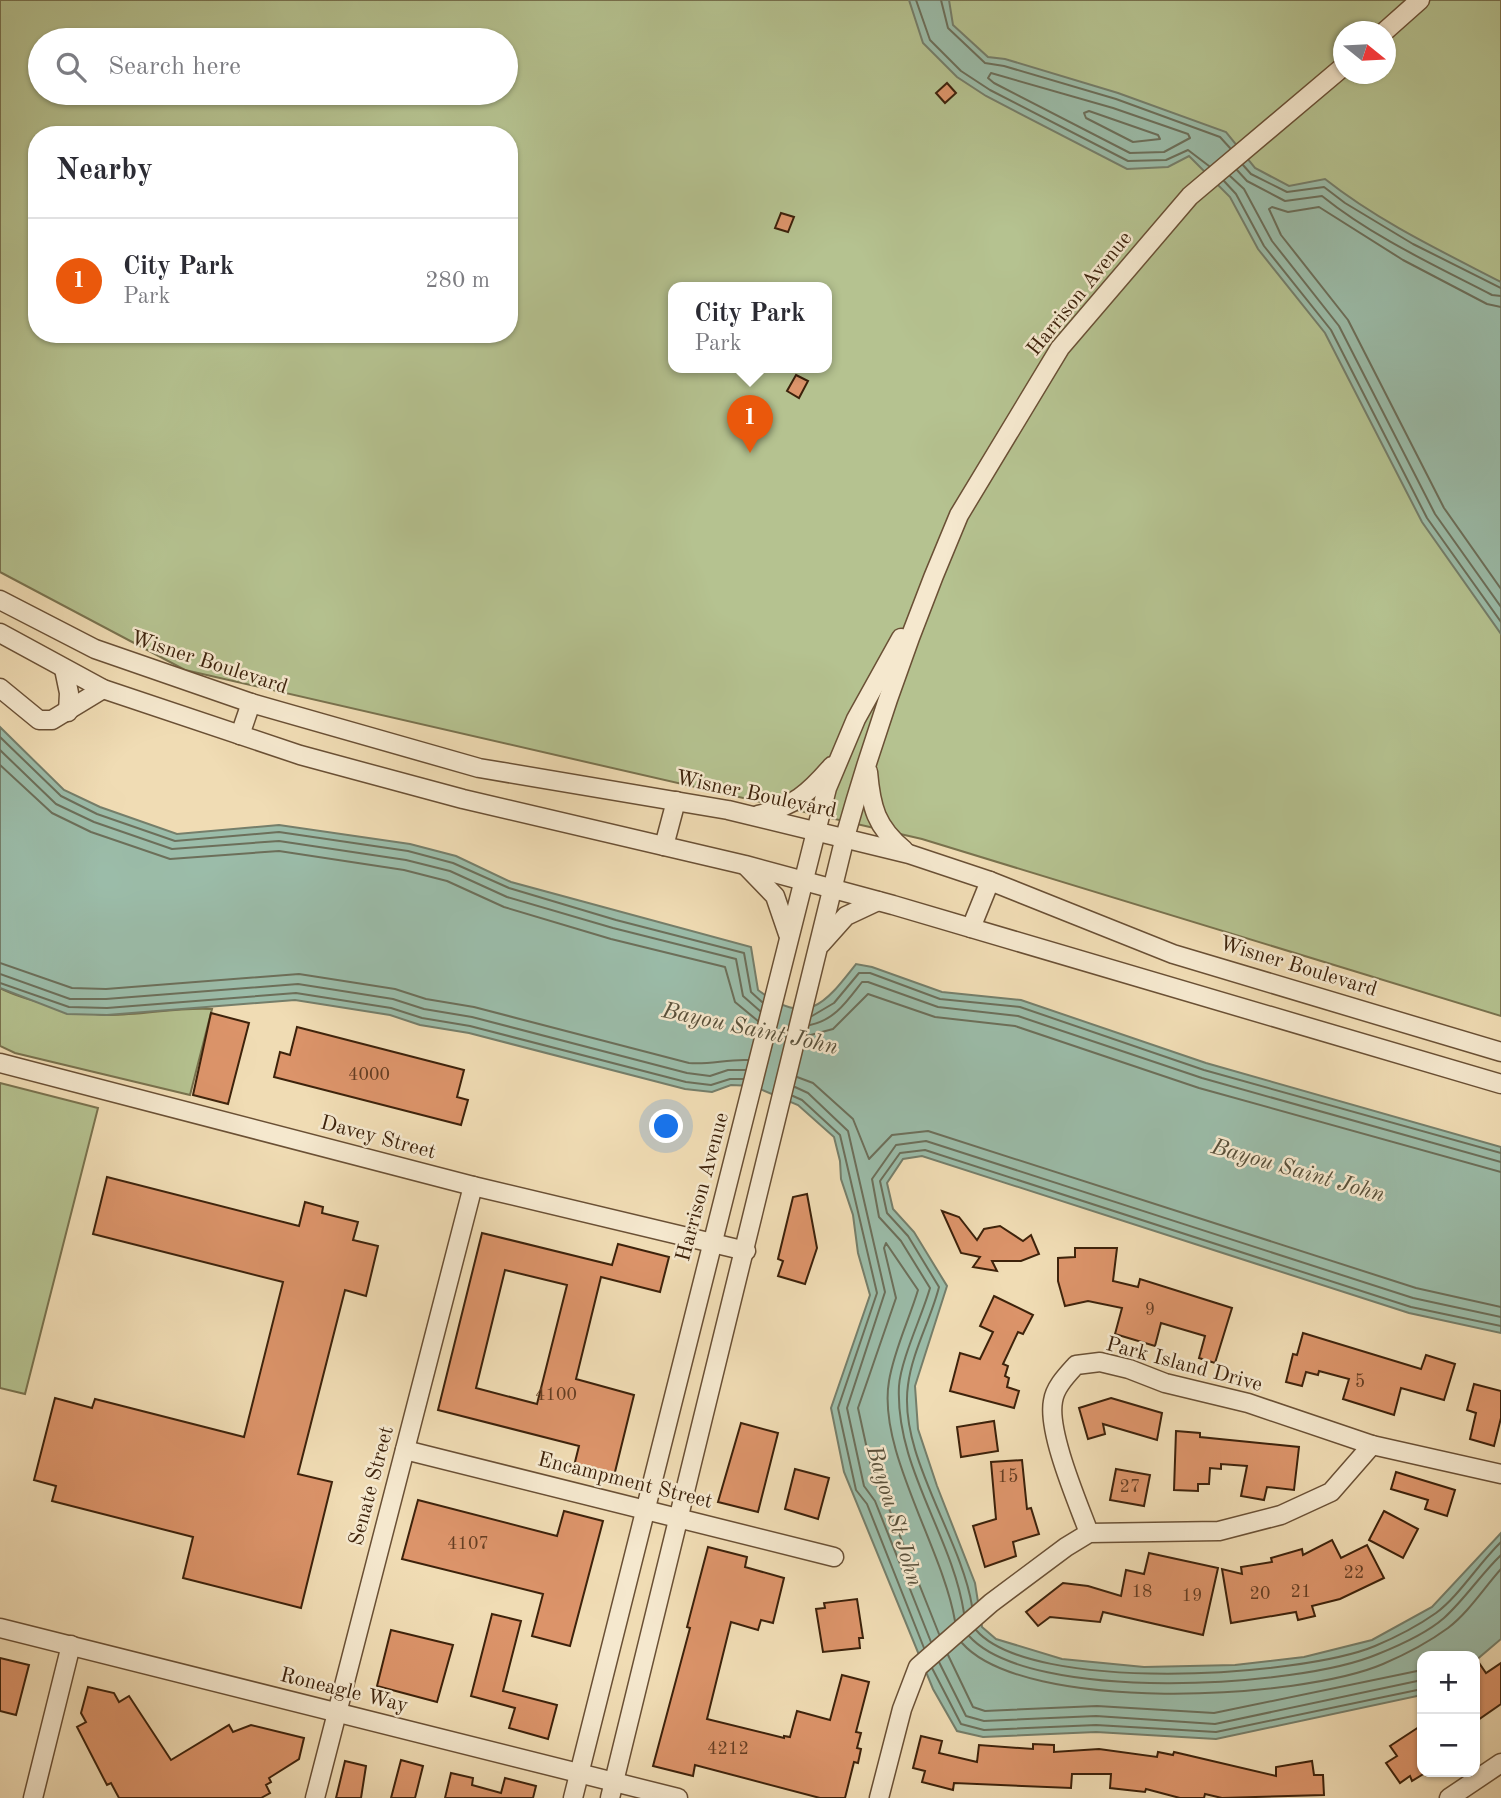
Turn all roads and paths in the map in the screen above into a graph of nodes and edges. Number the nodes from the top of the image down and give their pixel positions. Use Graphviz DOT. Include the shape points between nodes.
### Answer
graph roads {
  1 [pos="1420,0"];
  2 [pos="1396,21"];
  3 [pos="1333,75"];
  4 [pos="0,600"];
  5 [pos="921,605"];
  6 [pos="0,633"];
  7 [pos="64,669"];
  8 [pos="0,688"];
  9 [pos="103,689"];
  10 [pos="251,703"];
  11 [pos="68,712"];
  12 [pos="240,735"];
  13 [pos="836,761"];
  14 [pos="866,761"];
  15 [pos="676,801"];
  16 [pos="756,816"];
  17 [pos="816,830"];
  18 [pos="845,837"];
  19 [pos="664,846"];
  20 [pos="909,854"];
  21 [pos="745,865"];
  22 [pos="803,881"];
  23 [pos="990,881"];
  24 [pos="833,889"];
  25 [pos="878,901"];
  26 [pos="971,928"];
  27 [pos="789,939"];
  28 [pos="819,947"];
  29 [pos="1501,1052"];
  30 [pos="0,1063"];
  31 [pos="1501,1084"];
  32 [pos="473,1186"];
  33 [pos="712,1243"];
  34 [pos="746,1251"];
  35 [pos="1372,1445"];
  36 [pos="405,1450"];
  37 [pos="1501,1474"];
  38 [pos="645,1510"];
  39 [pos="677,1516"];
  40 [pos="1089,1533"];
  41 [pos="834,1557"];
  42 [pos="0,1628"];
  43 [pos="71,1645"];
  44 [pos="337,1712"];
  45 [pos="1501,1763"];
  46 [pos="579,1773"];
  47 [pos="612,1790"];
  48 [pos="33,1798"];
  49 [pos="315,1798"];
  50 [pos="573,1798"];
  51 [pos="678,1798"];
  52 [pos="879,1798"];
  53 [pos="1449,1798"];
  1 -- 2 [label="street"];
  3 -- 5 [label="street, Harrison Avenue" via="1190,196 1060,348 959,515"];
  4 -- 10 [label="street, Wisner Boulevard" via="95,649"];
  5 -- 13 [label="street, Harrison Avenue"];
  5 -- 14 [label="street, Harrison Avenue"];
  6 -- 7 [label="street"];
  7 -- 9 [label="street"];
  7 -- 11 [label="street"];
  8 -- 11 [label="street" via="40,720"];
  9 -- 11 [label="street"];
  9 -- 12 [label="street"];
  10 -- 12 [label="street"];
  10 -- 15 [label="street, Wisner Boulevard" via="479,768"];
  12 -- 19 [label="street" via="463,799"];
  13 -- 16 [label="street" via="785,809"];
  13 -- 17 [label="street, Harrison Avenue"];
  14 -- 18 [label="street, Harrison Avenue"];
  14 -- 20 [label="street" via="873,813 889,838"];
  15 -- 16 [label="street, Wisner Boulevard"];
  15 -- 19 [label="street"];
  16 -- 17 [label="street, Wisner Boulevard"];
  17 -- 18 [label="street, Wisner Boulevard"];
  17 -- 22 [label="street, Harrison Avenue"];
  18 -- 20 [label="street, Wisner Boulevard"];
  18 -- 24 [label="street, Harrison Avenue"];
  19 -- 21 [label="street"];
  20 -- 23 [label="street, Wisner Boulevard"];
  21 -- 22 [label="street"];
  21 -- 27 [label="street" via="775,896"];
  22 -- 24 [label="street"];
  22 -- 27 [label="street, Harrison Avenue"];
  23 -- 26 [label="street"];
  23 -- 29 [label="street, Wisner Boulevard" via="1173,954"];
  24 -- 25 [label="street"];
  24 -- 28 [label="street, Harrison Avenue"];
  25 -- 26 [label="street"];
  25 -- 28 [label="street" via="846,916"];
  26 -- 31 [label="street"];
  27 -- 33 [label="street, Harrison Avenue"];
  28 -- 34 [label="street, Harrison Avenue"];
  30 -- 32 [label="street, Davey Street"];
  32 -- 33 [label="street, Davey Street"];
  32 -- 36 [label="street, Senate Street"];
  33 -- 34 [label="street, Davey Street"];
  33 -- 38 [label="street, Harrison Avenue"];
  34 -- 39 [label="street, Harrison Avenue"];
  35 -- 37 [label="street, Park Island Drive"];
  35 -- 40 [label="street" via="1331,1492 1282,1515 1219,1531"];
  35 -- 40 [label="street, Park Island Drive" via="1129,1369 1100,1362 1076,1365 1052,1402 1060,1455"];
  36 -- 38 [label="street, Encampment Street"];
  36 -- 44 [label="street, Senate Street"];
  38 -- 39 [label="street, Encampment Street"];
  38 -- 46 [label="street, Harrison Avenue"];
  39 -- 41 [label="street, Encampment Street"];
  39 -- 47 [label="street, Harrison Avenue"];
  40 -- 52 [label="street" via="991,1603 918,1667"];
  42 -- 43 [label="street, Roneagle Way"];
  43 -- 44 [label="street, Roneagle Way"];
  43 -- 48 [label="street"];
  44 -- 46 [label="street, Roneagle Way"];
  44 -- 49 [label="street, Senate Street"];
  45 -- 53 [label="street"];
  46 -- 47 [label="street, Roneagle Way"];
  46 -- 50 [label="street, Harrison Avenue"];
  47 -- 51 [label="street, Roneagle Way"];
}
